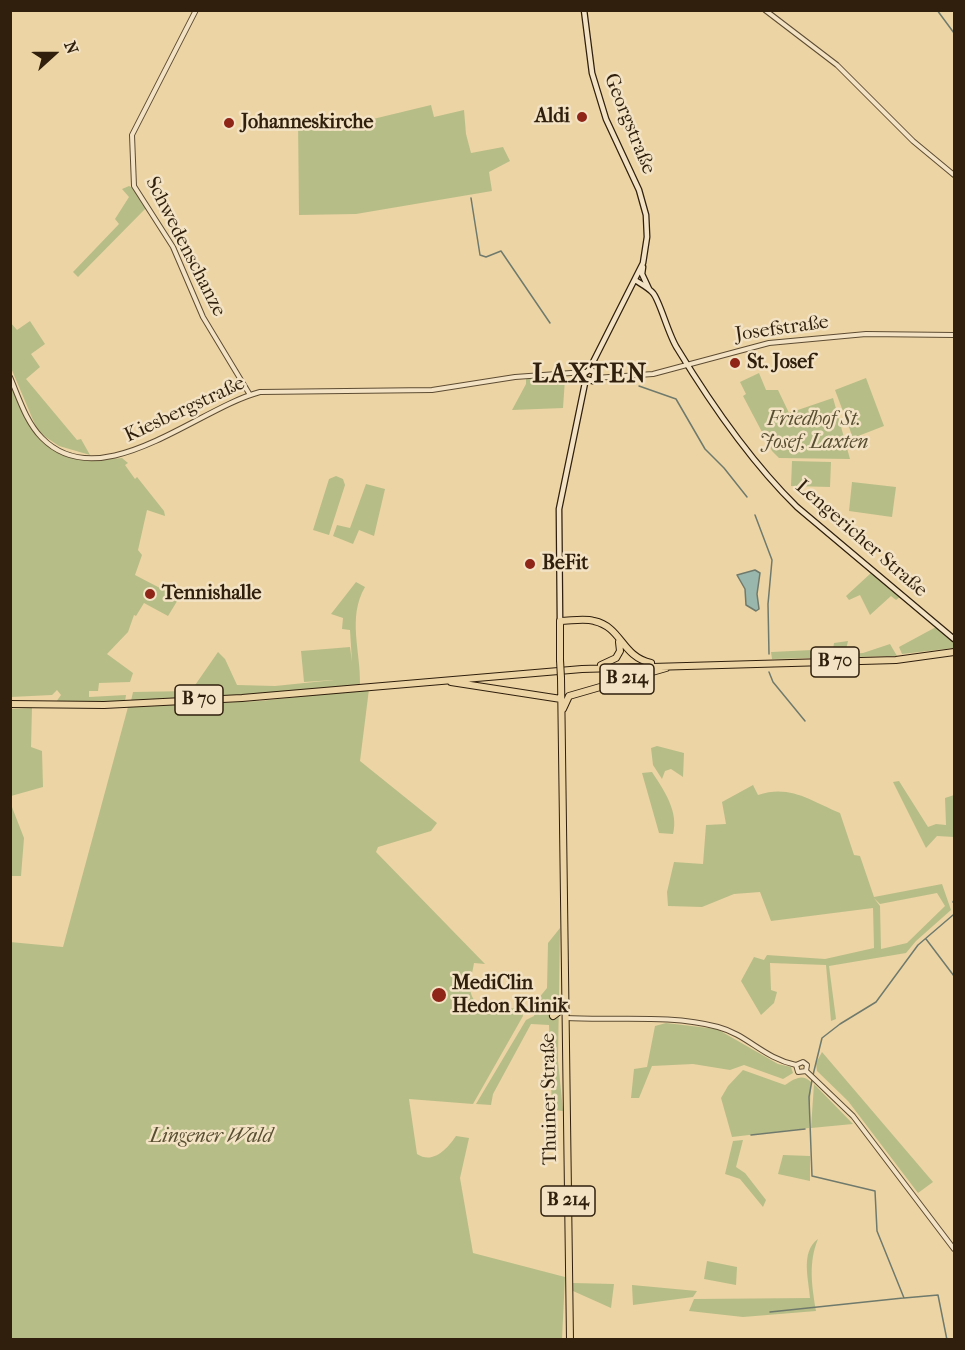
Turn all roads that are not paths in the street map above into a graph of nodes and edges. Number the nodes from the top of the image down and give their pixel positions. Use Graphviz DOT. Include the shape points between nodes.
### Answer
graph roads {
  1 [pos="196,10"];
  2 [pos="584,10"];
  3 [pos="765,10"];
  4 [pos="954,175"];
  5 [pos="643,263"];
  6 [pos="635,280"];
  7 [pos="649,289"];
  8 [pos="954,336"];
  9 [pos="687,364"];
  10 [pos="590,375"];
  11 [pos="10,377"];
  12 [pos="250,395"];
  13 [pos="560,621"];
  14 [pos="576,621"];
  15 [pos="560,635"];
  16 [pos="618,638"];
  17 [pos="954,639"];
  18 [pos="954,652"];
  19 [pos="666,665"];
  20 [pos="685,665"];
  21 [pos="582,669"];
  22 [pos="438,680"];
  23 [pos="561,696"];
  24 [pos="569,696"];
  25 [pos="10,704"];
  26 [pos="562,714"];
  27 [pos="565,998"];
  28 [pos="553,1016"];
  29 [pos="565,1018"];
  30 [pos="796,1065"];
  31 [pos="806,1071"];
  32 [pos="954,1249"];
  33 [pos="570,1340"];
  1 -- 12 [label="street, Schwedenschanze" via="132,135 134,186 173,247 206,322"];
  2 -- 5 [label="main road, Georgstraße" via="592,74 606,119 642,199 647,227"];
  3 -- 4 [label="street" via="837,65 913,141"];
  5 -- 6 [label="main road, Georgstraße"];
  5 -- 7 [label="main road, Lengericher Straße" via="642,274"];
  6 -- 7 [label="main road"];
  6 -- 10 [label="main road, Georgstraße"];
  7 -- 9 [label="main road, Lengericher Straße"];
  8 -- 9 [label="street, Josefstraße" via="866,334 784,341"];
  9 -- 10 [label="street, Josefstraße" via="647,375"];
  9 -- 17 [label="main road, Lengericher Straße" via="744,446 792,502"];
  10 -- 12 [label="street, Kiesbergstraße" via="515,377 432,390 280,391"];
  10 -- 13 [label="main road, Georgstraße" via="580,404 559,509"];
  11 -- 12 [label="street, Kiesbergstraße" via="41,438 60,451 92,460 123,454"];
  13 -- 14 [label="main road, B 214"];
  13 -- 15 [label="main road, B 214"];
  14 -- 15 [label="main road" via="567,624"];
  14 -- 16 [label="main road, B 214" via="603,624"];
  15 -- 23 [label="main road, Thuiner Straße / B 214, bridge"];
  16 -- 19 [label="main road" via="637,660"];
  16 -- 21 [label="main road, B 214" via="620,651 613,662"];
  18 -- 20 [label="main road, B 70" via="896,660"];
  19 -- 20 [label="main road, B 70"];
  19 -- 21 [label="main road, B 70"];
  20 -- 24 [label="main road, B 214"];
  21 -- 22 [label="main road, B 70"];
  22 -- 23 [label="main road"];
  22 -- 25 [label="main road, B 70" via="242,698 104,705"];
  23 -- 24 [label="main road"];
  23 -- 26 [label="main road, Thuiner Straße / B 214"];
  24 -- 26 [label="main road, B 214"];
  26 -- 27 [label="main road, Thuiner Straße / B 214"];
  27 -- 28 [label="main road" via="561,1010"];
  27 -- 29 [label="main road, Thuiner Straße / B 214"];
  29 -- 30 [label="street" via="707,1025 728,1030 771,1058"];
  29 -- 33 [label="main road, Thuiner Straße / B 214"];
  30 -- 31 [label="street" via="798,1072"];
  30 -- 31 [label="street" via="805,1063"];
  31 -- 32 [label="street" via="853,1116"];
}
